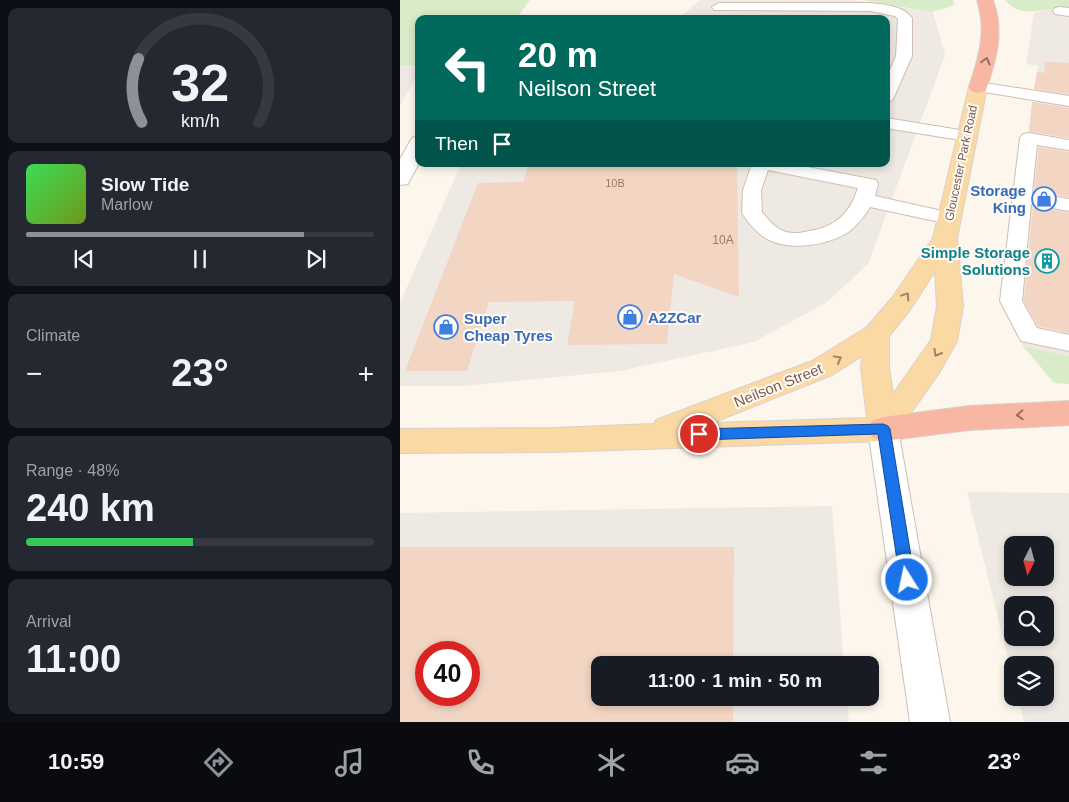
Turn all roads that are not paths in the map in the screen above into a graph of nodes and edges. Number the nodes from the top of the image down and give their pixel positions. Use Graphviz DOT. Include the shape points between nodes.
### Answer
graph roads {
  1 [pos="985,0"];
  2 [pos="719,7"];
  3 [pos="890,88"];
  4 [pos="978,88"];
  5 [pos="1069,101"];
  6 [pos="890,124"];
  7 [pos="966,136"];
  8 [pos="1069,145"];
  9 [pos="415,150"];
  10 [pos="760,167"];
  11 [pos="781,167"];
  12 [pos="400,179"];
  13 [pos="1023,197"];
  14 [pos="865,200"];
  15 [pos="1069,205"];
  16 [pos="947,228"];
  17 [pos="876,334"];
  18 [pos="1069,343"];
  19 [pos="1069,412"];
  20 [pos="883,429"];
  21 [pos="646,436"];
  22 [pos="400,440"];
  23 [pos="930,722"];
  4 -- 1 [label="highway, one-way" via="992,22"];
  2 -- 3 [label="lane" via="870,7 900,13 905,18 904,56"];
  4 -- 5 [label="lane"];
  4 -- 7 [label="main road, Gloucester Park Road"];
  6 -- 7 [label="lane"];
  7 -- 16 [label="main road, Gloucester Park Road"];
  8 -- 13 [label="lane" via="1029,138"];
  9 -- 12 [label="street"];
  10 -- 14 [label="lane" via="752,190 752,213 763,226 779,236 800,239 826,236 857,215"];
  11 -- 14 [label="lane" via="869,184"];
  13 -- 15 [label="lane"];
  13 -- 18 [label="lane" via="1011,301 1029,335"];
  14 -- 16 [label="lane"];
  17 -- 16 [label="main road, Gloucester Park Road, one-way" via="901,304"];
  16 -- 20 [label="main road, Gloucester Park Road, one-way" via="950,306 944,341"];
  17 -- 20 [label="main road" via="875,368"];
  21 -- 17 [label="main road, Neilson Street, one-way" via="822,368"];
  19 -- 20 [label="highway, one-way" via="970,418"];
  20 -- 21 [label="main road, Neilson Street"];
  20 -- 23 [label="street"];
  21 -- 22 [label="main road, Neilson Street"];
}
